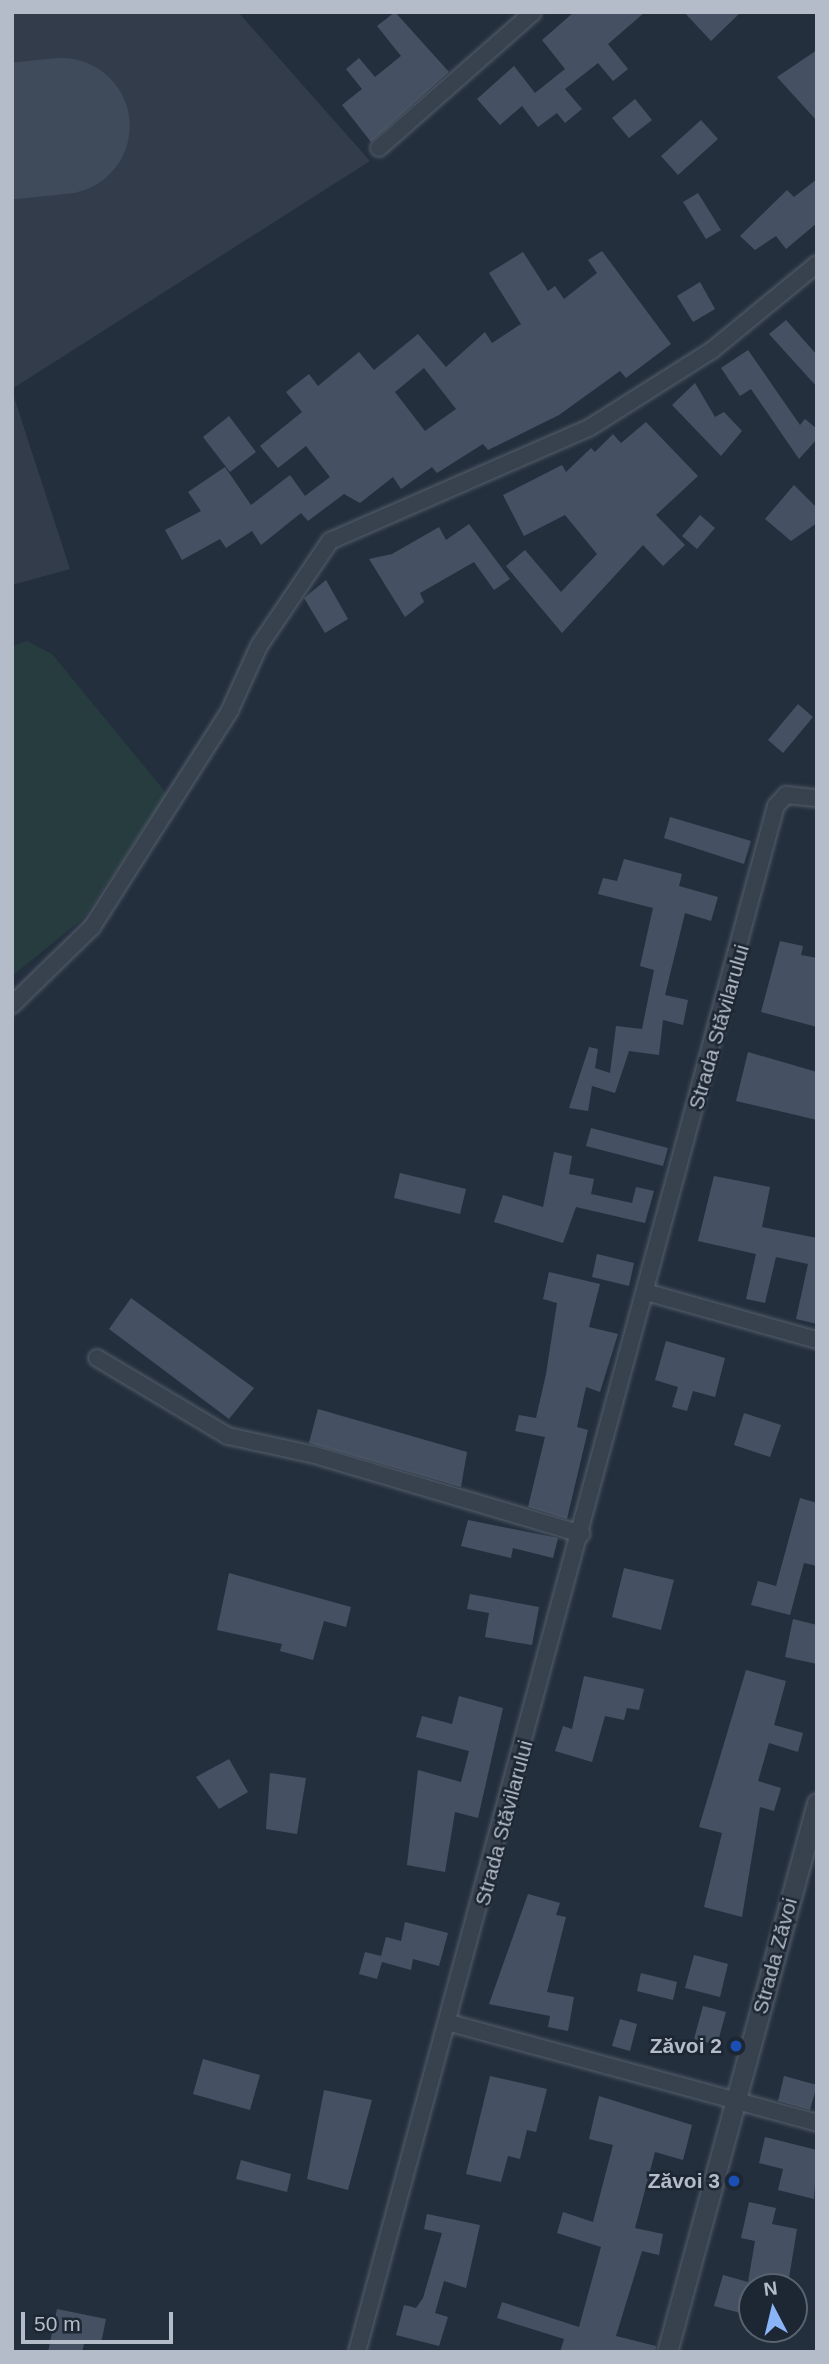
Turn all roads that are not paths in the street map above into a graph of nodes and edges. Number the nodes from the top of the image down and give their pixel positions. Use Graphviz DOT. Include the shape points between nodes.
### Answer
graph roads {
  1 [pos="533,12"];
  2 [pos="379,148"];
  3 [pos="817,264"];
  4 [pos="817,798"];
  5 [pos="12,1005"];
  6 [pos="646,1292"];
  7 [pos="817,1340"];
  8 [pos="97,1358"];
  9 [pos="582,1534"];
  10 [pos="817,1803"];
  11 [pos="450,2023"];
  12 [pos="735,2099"];
  13 [pos="817,2123"];
  14 [pos="357,2352"];
  15 [pos="667,2352"];
  1 -- 2 [label="street"];
  3 -- 5 [label="street" via="712,351 589,428 330,541 259,646 230,710 92,927"];
  4 -- 6 [label="street, Strada Stăvilarului" via="786,795 776,806"];
  6 -- 7 [label="street"];
  6 -- 9 [label="street, Strada Stăvilarului"];
  8 -- 9 [label="street" via="228,1436"];
  9 -- 11 [label="street, Strada Stăvilarului"];
  10 -- 12 [label="street, Strada Zăvoi"];
  11 -- 12 [label="street"];
  11 -- 14 [label="street, Strada Stăvilarului"];
  12 -- 13 [label="street"];
  12 -- 15 [label="street, Strada Zăvoi"];
}
